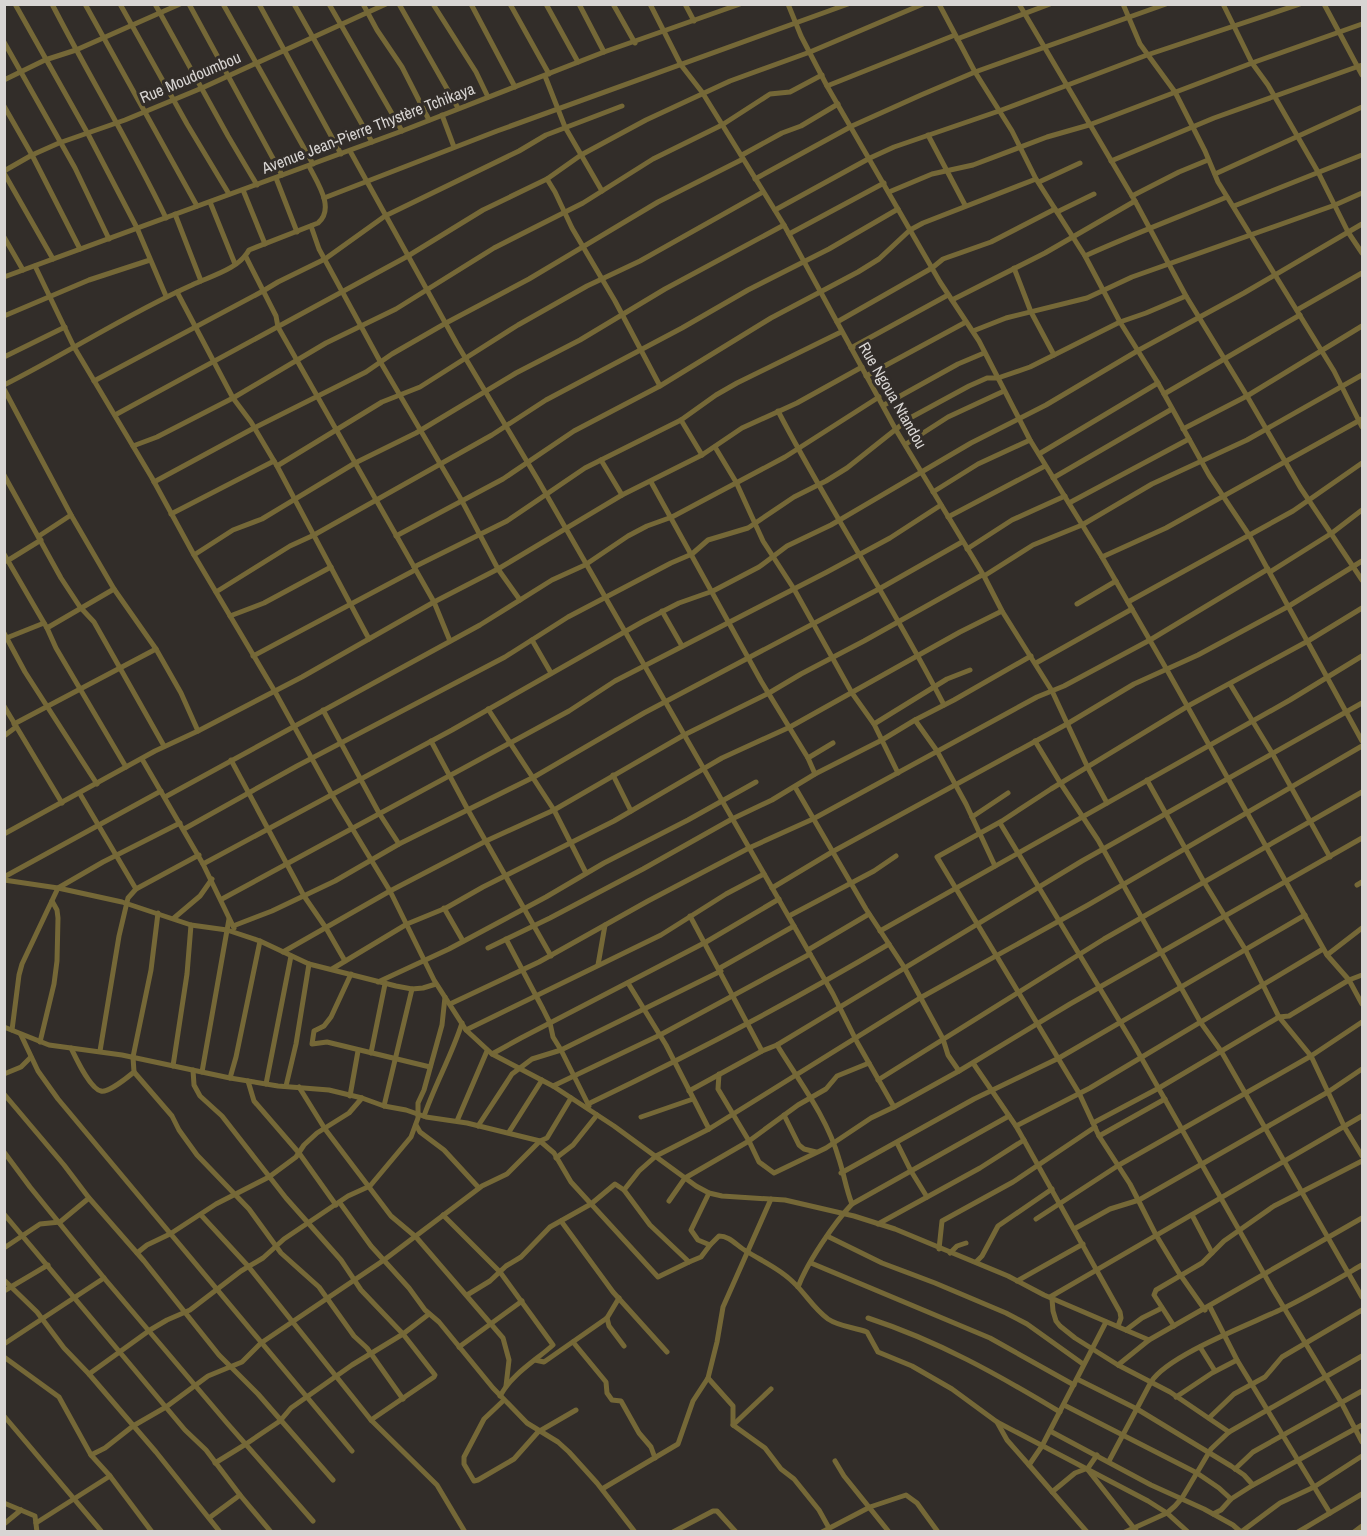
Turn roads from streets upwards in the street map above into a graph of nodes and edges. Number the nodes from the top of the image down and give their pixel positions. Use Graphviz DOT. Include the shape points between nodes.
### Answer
graph roads {
  1 [pos="15,4"];
  2 [pos="52,4"];
  3 [pos="85,4"];
  4 [pos="120,4"];
  5 [pos="154,4"];
  6 [pos="180,4"];
  7 [pos="189,4"];
  8 [pos="223,4"];
  9 [pos="259,4"];
  10 [pos="294,4"];
  11 [pos="329,4"];
  12 [pos="363,4"];
  13 [pos="386,4"];
  14 [pos="399,4"];
  15 [pos="434,4"];
  16 [pos="471,4"];
  17 [pos="510,4"];
  18 [pos="546,4"];
  19 [pos="579,4"];
  20 [pos="613,4"];
  21 [pos="650,4"];
  22 [pos="685,4"];
  23 [pos="788,4"];
  24 [pos="848,4"];
  25 [pos="922,4"];
  26 [pos="1019,4"];
  27 [pos="1050,4"];
  28 [pos="1123,4"];
  29 [pos="1166,4"];
  30 [pos="1223,4"];
  31 [pos="1300,4"];
  32 [pos="1323,4"];
  33 [pos="736,5"];
  34 [pos="940,5"];
  35 [pos="366,12"];
  36 [pos="160,13"];
  37 [pos="1025,14"];
  38 [pos="1129,18"];
  39 [pos="694,21"];
  40 [pos="340,24"];
  41 [pos="796,24"];
  42 [pos="1362,24"];
  43 [pos="132,26"];
  44 [pos="1234,26"];
  45 [pos="665,32"];
  46 [pos="1338,33"];
  47 [pos="313,37"];
  48 [pos="956,37"];
  49 [pos="104,38"];
  50 [pos="4,42"];
  51 [pos="635,43"];
  52 [pos="1045,47"];
  53 [pos="284,49"];
  54 [pos="76,50"];
  55 [pos="604,52"];
  56 [pos="810,52"];
  57 [pos="1147,55"];
  58 [pos="45,60"];
  59 [pos="578,62"];
  60 [pos="257,63"];
  61 [pos="1252,63"];
  62 [pos="681,64"];
  63 [pos="1360,65"];
  64 [pos="22,71"];
  65 [pos="975,72"];
  66 [pos="547,75"];
  67 [pos="822,75"];
  68 [pos="1362,75"];
  69 [pos="228,76"];
  70 [pos="4,80"];
  71 [pos="1066,85"];
  72 [pos="827,86"];
  73 [pos="515,87"];
  74 [pos="202,88"];
  75 [pos="702,92"];
  76 [pos="1175,92"];
  77 [pos="1275,96"];
  78 [pos="488,97"];
  79 [pos="173,99"];
  80 [pos="838,104"];
  81 [pos="4,106"];
  82 [pos="622,106"];
  83 [pos="1362,107"];
  84 [pos="458,108"];
  85 [pos="559,110"];
  86 [pos="145,111"];
  87 [pos="999,111"];
  88 [pos="442,115"];
  89 [pos="429,120"];
  90 [pos="117,123"];
  91 [pos="722,125"];
  92 [pos="1089,125"];
  93 [pos="852,126"];
  94 [pos="565,127"];
  95 [pos="1193,127"];
  96 [pos="402,131"];
  97 [pos="88,134"];
  98 [pos="928,135"];
  99 [pos="1297,136"];
  100 [pos="372,142"];
  101 [pos="59,143"];
  102 [pos="454,147"];
  103 [pos="1020,148"];
  104 [pos="350,151"];
  105 [pos="341,154"];
  106 [pos="32,155"];
  107 [pos="581,155"];
  108 [pos="1362,155"];
  109 [pos="742,157"];
  110 [pos="870,158"];
  111 [pos="1208,160"];
  112 [pos="1111,161"];
  113 [pos="1080,163"];
  114 [pos="311,165"];
  115 [pos="949,171"];
  116 [pos="1318,171"];
  117 [pos="4,172"];
  118 [pos="1215,174"];
  119 [pos="282,175"];
  120 [pos="276,178"];
  121 [pos="547,179"];
  122 [pos="755,179"];
  123 [pos="1038,180"];
  124 [pos="366,182"];
  125 [pos="884,183"];
  126 [pos="257,184"];
  127 [pos="243,189"];
  128 [pos="602,190"];
  129 [pos="763,192"];
  130 [pos="889,192"];
  131 [pos="1362,193"];
  132 [pos="229,194"];
  133 [pos="1094,194"];
  134 [pos="1227,197"];
  135 [pos="324,198"];
  136 [pos="1133,199"];
  137 [pos="210,202"];
  138 [pos="965,205"];
  139 [pos="1335,205"];
  140 [pos="197,206"];
  141 [pos="1234,206"];
  142 [pos="898,209"];
  143 [pos="775,210"];
  144 [pos="1056,211"];
  145 [pos="565,213"];
  146 [pos="175,214"];
  147 [pos="385,216"];
  148 [pos="166,218"];
  149 [pos="1362,224"];
  150 [pos="784,225"];
  151 [pos="311,226"];
  152 [pos="137,228"];
  153 [pos="1150,229"];
  154 [pos="910,230"];
  155 [pos="297,231"];
  156 [pos="1348,232"];
  157 [pos="789,234"];
  158 [pos="1250,235"];
  159 [pos="4,237"];
  160 [pos="1074,237"];
  161 [pos="109,239"];
  162 [pos="265,244"];
  163 [pos="584,246"];
  164 [pos="80,249"];
  165 [pos="1362,253"];
  166 [pos="408,256"];
  167 [pos="1085,256"];
  168 [pos="246,257"];
  169 [pos="53,259"];
  170 [pos="325,259"];
  171 [pos="150,260"];
  172 [pos="804,262"];
  173 [pos="235,264"];
  174 [pos="1170,264"];
  175 [pos="35,266"];
  176 [pos="932,268"];
  177 [pos="1014,268"];
  178 [pos="23,270"];
  179 [pos="1362,273"];
  180 [pos="1275,275"];
  181 [pos="4,277"];
  182 [pos="602,279"];
  183 [pos="201,281"];
  184 [pos="427,290"];
  185 [pos="263,291"];
  186 [pos="1103,291"];
  187 [pos="177,292"];
  188 [pos="343,292"];
  189 [pos="821,293"];
  190 [pos="166,296"];
  191 [pos="1186,296"];
  192 [pos="50,297"];
  193 [pos="950,297"];
  194 [pos="1031,312"];
  195 [pos="1298,313"];
  196 [pos="621,315"];
  197 [pos="4,316"];
  198 [pos="1199,317"];
  199 [pos="1120,321"];
  200 [pos="837,322"];
  201 [pos="966,322"];
  202 [pos="446,323"];
  203 [pos="1362,326"];
  204 [pos="65,327"];
  205 [pos="278,327"];
  206 [pos="363,327"];
  207 [pos="195,328"];
  208 [pos="973,331"];
  209 [pos="841,332"];
  210 [pos="74,347"];
  211 [pos="851,348"];
  212 [pos="640,350"];
  213 [pos="1139,350"];
  214 [pos="1322,351"];
  215 [pos="984,353"];
  216 [pos="1053,355"];
  217 [pos="4,357"];
  218 [pos="466,359"];
  219 [pos="1225,360"];
  220 [pos="214,361"];
  221 [pos="297,361"];
  222 [pos="381,363"];
  223 [pos="862,367"];
  224 [pos="1362,375"];
  225 [pos="866,376"];
  226 [pos="998,378"];
  227 [pos="94,381"];
  228 [pos="1158,383"];
  229 [pos="4,385"];
  230 [pos="660,386"];
  231 [pos="1342,387"];
  232 [pos="4,390"];
  233 [pos="1004,390"];
  234 [pos="485,391"];
  235 [pos="401,394"];
  236 [pos="1164,394"];
  237 [pos="1247,396"];
  238 [pos="318,397"];
  239 [pos="879,397"];
  240 [pos="233,398"];
  241 [pos="884,405"];
  242 [pos="1172,409"];
  243 [pos="778,411"];
  244 [pos="115,415"];
  245 [pos="1019,418"];
  246 [pos="681,420"];
  247 [pos="1361,420"];
  248 [pos="506,427"];
  249 [pos="1362,427"];
  250 [pos="254,428"];
  251 [pos="336,429"];
  252 [pos="1183,429"];
  253 [pos="1266,429"];
  254 [pos="896,430"];
  255 [pos="420,431"];
  256 [pos="1189,439"];
  257 [pos="1030,440"];
  258 [pos="906,444"];
  259 [pos="133,446"];
  260 [pos="715,447"];
  261 [pos="798,450"];
  262 [pos="1039,454"];
  263 [pos="702,455"];
  264 [pos="601,460"];
  265 [pos="1202,461"];
  266 [pos="527,462"];
  267 [pos="355,463"];
  268 [pos="1286,463"];
  269 [pos="1362,463"];
  270 [pos="275,464"];
  271 [pos="442,465"];
  272 [pos="1045,465"];
  273 [pos="922,473"];
  274 [pos="4,475"];
  275 [pos="1053,478"];
  276 [pos="154,482"];
  277 [pos="651,482"];
  278 [pos="736,482"];
  279 [pos="818,484"];
  280 [pos="933,492"];
  281 [pos="546,495"];
  282 [pos="622,495"];
  283 [pos="1065,496"];
  284 [pos="1222,496"];
  285 [pos="294,499"];
  286 [pos="375,500"];
  287 [pos="1309,500"];
  288 [pos="462,501"];
  289 [pos="1069,503"];
  290 [pos="941,505"];
  291 [pos="1362,510"];
  292 [pos="171,514"];
  293 [pos="71,515"];
  294 [pos="672,517"];
  295 [pos="948,517"];
  296 [pos="839,520"];
  297 [pos="754,524"];
  298 [pos="1082,525"];
  299 [pos="566,528"];
  300 [pos="1332,533"];
  301 [pos="314,535"];
  302 [pos="479,535"];
  303 [pos="1249,535"];
  304 [pos="396,536"];
  305 [pos="40,538"];
  306 [pos="962,542"];
  307 [pos="967,549"];
  308 [pos="4,554"];
  309 [pos="692,554"];
  310 [pos="860,554"];
  311 [pos="194,555"];
  312 [pos="773,557"];
  313 [pos="1102,557"];
  314 [pos="6,561"];
  315 [pos="1362,561"];
  316 [pos="585,565"];
  317 [pos="1354,566"];
  318 [pos="332,567"];
  319 [pos="414,568"];
  320 [pos="498,569"];
  321 [pos="1269,571"];
  322 [pos="983,576"];
  323 [pos="1362,580"];
  324 [pos="1116,581"];
  325 [pos="114,589"];
  326 [pos="879,589"];
  327 [pos="794,590"];
  328 [pos="713,591"];
  329 [pos="216,592"];
  330 [pos="605,597"];
  331 [pos="520,600"];
  332 [pos="434,602"];
  333 [pos="1128,602"];
  334 [pos="350,604"];
  335 [pos="1077,604"];
  336 [pos="1289,606"];
  337 [pos="80,607"];
  338 [pos="1362,608"];
  339 [pos="1132,609"];
  340 [pos="662,611"];
  341 [pos="1002,611"];
  342 [pos="230,616"];
  343 [pos="729,622"];
  344 [pos="898,622"];
  345 [pos="813,623"];
  346 [pos="46,625"];
  347 [pos="624,633"];
  348 [pos="5,637"];
  349 [pos="369,639"];
  350 [pos="532,640"];
  351 [pos="1150,640"];
  352 [pos="450,641"];
  353 [pos="1308,641"];
  354 [pos="682,646"];
  355 [pos="156,649"];
  356 [pos="253,656"];
  357 [pos="917,656"];
  358 [pos="1031,656"];
  359 [pos="1362,656"];
  360 [pos="748,657"];
  361 [pos="833,657"];
  362 [pos="1036,663"];
  363 [pos="644,667"];
  364 [pos="120,669"];
  365 [pos="970,670"];
  366 [pos="1167,670"];
  367 [pos="551,673"];
  368 [pos="1328,676"];
  369 [pos="1230,684"];
  370 [pos="934,688"];
  371 [pos="82,689"];
  372 [pos="274,690"];
  373 [pos="1052,691"];
  374 [pos="769,693"];
  375 [pos="852,693"];
  376 [pos="664,701"];
  377 [pos="1362,703"];
  378 [pos="47,705"];
  379 [pos="944,705"];
  380 [pos="4,706"];
  381 [pos="1188,706"];
  382 [pos="322,710"];
  383 [pos="488,710"];
  384 [pos="1346,712"];
  385 [pos="915,720"];
  386 [pos="1252,721"];
  387 [pos="874,724"];
  388 [pos="1067,724"];
  389 [pos="15,726"];
  390 [pos="294,726"];
  391 [pos="790,727"];
  392 [pos="198,731"];
  393 [pos="684,735"];
  394 [pos="4,736"];
  395 [pos="882,740"];
  396 [pos="431,741"];
  397 [pos="1035,741"];
  398 [pos="1362,741"];
  399 [pos="511,743"];
  400 [pos="833,743"];
  401 [pos="342,744"];
  402 [pos="1208,745"];
  403 [pos="164,746"];
  404 [pos="1362,746"];
  405 [pos="937,751"];
  406 [pos="1272,753"];
  407 [pos="312,758"];
  408 [pos="808,758"];
  409 [pos="142,759"];
  410 [pos="231,760"];
  411 [pos="126,767"];
  412 [pos="704,768"];
  413 [pos="1088,768"];
  414 [pos="898,773"];
  415 [pos="816,774"];
  416 [pos="613,775"];
  417 [pos="449,777"];
  418 [pos="534,777"];
  419 [pos="1227,778"];
  420 [pos="361,780"];
  421 [pos="1147,780"];
  422 [pos="756,782"];
  423 [pos="1060,783"];
  424 [pos="96,784"];
  425 [pos="955,785"];
  426 [pos="795,787"];
  427 [pos="1291,787"];
  428 [pos="1362,792"];
  429 [pos="249,793"];
  430 [pos="1008,793"];
  431 [pos="80,794"];
  432 [pos="163,794"];
  433 [pos="332,795"];
  434 [pos="722,802"];
  435 [pos="62,803"];
  436 [pos="1107,803"];
  437 [pos="468,810"];
  438 [pos="554,810"];
  439 [pos="632,811"];
  440 [pos="379,813"];
  441 [pos="1167,813"];
  442 [pos="1248,813"];
  443 [pos="972,817"];
  444 [pos="1082,817"];
  445 [pos="732,819"];
  446 [pos="813,819"];
  447 [pos="1311,822"];
  448 [pos="1000,823"];
  449 [pos="99,826"];
  450 [pos="182,826"];
  451 [pos="352,827"];
  452 [pos="267,830"];
  453 [pos="4,834"];
  454 [pos="979,834"];
  455 [pos="1362,838"];
  456 [pos="486,841"];
  457 [pos="399,844"];
  458 [pos="570,844"];
  459 [pos="1266,846"];
  460 [pos="749,848"];
  461 [pos="1186,849"];
  462 [pos="1104,850"];
  463 [pos="832,852"];
  464 [pos="1018,852"];
  465 [pos="199,855"];
  466 [pos="116,856"];
  467 [pos="896,856"];
  468 [pos="1330,857"];
  469 [pos="371,859"];
  470 [pos="203,864"];
  471 [pos="286,865"];
  472 [pos="995,866"];
  473 [pos="586,873"];
  474 [pos="764,874"];
  475 [pos="507,875"];
  476 [pos="4,878"];
  477 [pos="212,879"];
  478 [pos="1204,882"];
  479 [pos="1287,882"];
  480 [pos="850,883"];
  481 [pos="1124,885"];
  482 [pos="1039,887"];
  483 [pos="58,888"];
  484 [pos="772,888"];
  485 [pos="136,889"];
  486 [pos="957,889"];
  487 [pos="390,891"];
  488 [pos="304,896"];
  489 [pos="222,899"];
  490 [pos="779,899"];
  491 [pos="52,901"];
  492 [pos="127,904"];
  493 [pos="526,908"];
  494 [pos="444,909"];
  495 [pos="158,913"];
  496 [pos="869,914"];
  497 [pos="1305,915"];
  498 [pos="690,916"];
  499 [pos="789,916"];
  500 [pos="1143,917"];
  501 [pos="1226,917"];
  502 [pos="174,918"];
  503 [pos="229,919"];
  504 [pos="1058,921"];
  505 [pos="407,924"];
  506 [pos="978,924"];
  507 [pos="191,925"];
  508 [pos="233,926"];
  509 [pos="534,926"];
  510 [pos="605,926"];
  511 [pos="794,926"];
  512 [pos="326,928"];
  513 [pos="1362,928"];
  514 [pos="227,930"];
  515 [pos="880,931"];
  516 [pos="238,934"];
  517 [pos="506,939"];
  518 [pos="260,941"];
  519 [pos="463,941"];
  520 [pos="706,942"];
  521 [pos="889,944"];
  522 [pos="488,948"];
  523 [pos="1245,949"];
  524 [pos="1323,949"];
  525 [pos="283,952"];
  526 [pos="809,952"];
  527 [pos="1162,953"];
  528 [pos="996,955"];
  529 [pos="1079,955"];
  530 [pos="291,956"];
  531 [pos="551,956"];
  532 [pos="1327,956"];
  533 [pos="345,961"];
  534 [pos="425,961"];
  535 [pos="309,964"];
  536 [pos="598,965"];
  537 [pos="904,967"];
  538 [pos="332,969"];
  539 [pos="720,969"];
  540 [pos="522,970"];
  541 [pos="351,974"];
  542 [pos="1362,975"];
  543 [pos="1349,980"];
  544 [pos="826,981"];
  545 [pos="382,983"];
  546 [pos="628,983"];
  547 [pos="436,984"];
  548 [pos="1262,985"];
  549 [pos="1100,987"];
  550 [pos="1181,987"];
  551 [pos="412,989"];
  552 [pos="1019,992"];
  553 [pos="536,995"];
  554 [pos="734,996"];
  555 [pos="445,997"];
  556 [pos="920,998"];
  557 [pos="450,1004"];
  558 [pos="1362,1004"];
  559 [pos="839,1007"];
  560 [pos="644,1009"];
  561 [pos="1279,1017"];
  562 [pos="1362,1022"];
  563 [pos="462,1023"];
  564 [pos="550,1023"];
  565 [pos="747,1023"];
  566 [pos="1121,1023"];
  567 [pos="1201,1023"];
  568 [pos="1038,1025"];
  569 [pos="4,1027"];
  570 [pos="12,1030"];
  571 [pos="466,1030"];
  572 [pos="21,1034"];
  573 [pos="660,1035"];
  574 [pos="854,1037"];
  575 [pos="943,1039"];
  576 [pos="40,1042"];
  577 [pos="777,1045"];
  578 [pos="71,1048"];
  579 [pos="561,1050"];
  580 [pos="100,1051"];
  581 [pos="358,1051"];
  582 [pos="762,1051"];
  583 [pos="1221,1052"];
  584 [pos="371,1053"];
  585 [pos="490,1053"];
  586 [pos="1311,1056"];
  587 [pos="1142,1057"];
  588 [pos="31,1058"];
  589 [pos="133,1058"];
  590 [pos="1059,1058"];
  591 [pos="395,1060"];
  592 [pos="675,1063"];
  593 [pos="973,1063"];
  594 [pos="869,1064"];
  595 [pos="173,1066"];
  596 [pos="430,1067"];
  597 [pos="517,1068"];
  598 [pos="1362,1069"];
  599 [pos="193,1070"];
  600 [pos="959,1071"];
  601 [pos="134,1072"];
  602 [pos="202,1072"];
  603 [pos="4,1074"];
  604 [pos="719,1074"];
  605 [pos="795,1074"];
  606 [pos="230,1078"];
  607 [pos="574,1078"];
  608 [pos="542,1080"];
  609 [pos="878,1080"];
  610 [pos="248,1081"];
  611 [pos="266,1084"];
  612 [pos="286,1086"];
  613 [pos="553,1086"];
  614 [pos="299,1087"];
  615 [pos="1159,1088"];
  616 [pos="689,1091"];
  617 [pos="992,1091"];
  618 [pos="1328,1092"];
  619 [pos="1245,1093"];
  620 [pos="4,1094"];
  621 [pos="1079,1094"];
  622 [pos="350,1096"];
  623 [pos="811,1097"];
  624 [pos="362,1098"];
  625 [pos="571,1098"];
  626 [pos="693,1099"];
  627 [pos="1165,1099"];
  628 [pos="588,1104"];
  629 [pos="384,1106"];
  630 [pos="894,1107"];
  631 [pos="594,1113"];
  632 [pos="732,1113"];
  633 [pos="421,1115"];
  634 [pos="784,1115"];
  635 [pos="1009,1116"];
  636 [pos="1362,1116"];
  637 [pos="641,1117"];
  638 [pos="457,1121"];
  639 [pos="416,1125"];
  640 [pos="478,1125"];
  641 [pos="1094,1125"];
  642 [pos="1016,1126"];
  643 [pos="1265,1127"];
  644 [pos="1345,1128"];
  645 [pos="325,1129"];
  646 [pos="709,1129"];
  647 [pos="1182,1130"];
  648 [pos="509,1132"];
  649 [pos="1100,1136"];
  650 [pos="1024,1140"];
  651 [pos="540,1141"];
  652 [pos="749,1141"];
  653 [pos="897,1143"];
  654 [pos="833,1144"];
  655 [pos="4,1152"];
  656 [pos="818,1152"];
  657 [pos="299,1153"];
  658 [pos="656,1156"];
  659 [pos="1362,1156"];
  660 [pos="556,1158"];
  661 [pos="1362,1161"];
  662 [pos="12,1162"];
  663 [pos="1285,1162"];
  664 [pos="1038,1165"];
  665 [pos="1202,1165"];
  666 [pos="1119,1166"];
  667 [pos="4,1167"];
  668 [pos="910,1171"];
  669 [pos="841,1173"];
  670 [pos="269,1177"];
  671 [pos="685,1178"];
  672 [pos="370,1186"];
  673 [pos="479,1188"];
  674 [pos="1052,1189"];
  675 [pos="624,1190"];
  676 [pos="1302,1192"];
  677 [pos="709,1193"];
  678 [pos="234,1194"];
  679 [pos="927,1197"];
  680 [pos="89,1198"];
  681 [pos="771,1199"];
  682 [pos="1222,1199"];
  683 [pos="1139,1200"];
  684 [pos="669,1201"];
  685 [pos="338,1204"];
  686 [pos="591,1204"];
  687 [pos="852,1204"];
  688 [pos="1060,1204"];
  689 [pos="4,1214"];
  690 [pos="843,1214"];
  691 [pos="201,1215"];
  692 [pos="443,1215"];
  693 [pos="1192,1215"];
  694 [pos="1362,1218"];
  695 [pos="1036,1219"];
  696 [pos="561,1221"];
  697 [pos="60,1222"];
  698 [pos="308,1223"];
  699 [pos="878,1224"];
  700 [pos="1074,1229"];
  701 [pos="1240,1231"];
  702 [pos="170,1234"];
  703 [pos="1156,1235"];
  704 [pos="416,1236"];
  705 [pos="827,1236"];
  706 [pos="23,1237"];
  707 [pos="1328,1238"];
  708 [pos="966,1243"];
  709 [pos="1083,1244"];
  710 [pos="710,1245"];
  711 [pos="276,1246"];
  712 [pos="4,1248"];
  713 [pos="939,1249"];
  714 [pos="746,1251"];
  715 [pos="137,1253"];
  716 [pos="950,1253"];
  717 [pos="1212,1253"];
  718 [pos="384,1260"];
  719 [pos="689,1262"];
  720 [pos="811,1263"];
  721 [pos="976,1263"];
  722 [pos="48,1265"];
  723 [pos="1362,1265"];
  724 [pos="248,1266"];
  725 [pos="1097,1270"];
  726 [pos="500,1272"];
  727 [pos="1349,1273"];
  728 [pos="1264,1274"];
  729 [pos="1180,1275"];
  730 [pos="104,1278"];
  731 [pos="4,1280"];
  732 [pos="355,1280"];
  733 [pos="1017,1281"];
  734 [pos="798,1287"];
  735 [pos="7,1289"];
  736 [pos="216,1289"];
  737 [pos="467,1295"];
  738 [pos="1362,1297"];
  739 [pos="75,1298"];
  740 [pos="619,1298"];
  741 [pos="1051,1298"];
  742 [pos="327,1299"];
  743 [pos="522,1301"];
  744 [pos="1162,1308"];
  745 [pos="1207,1308"];
  746 [pos="1284,1308"];
  747 [pos="1362,1310"];
  748 [pos="185,1313"];
  749 [pos="429,1314"];
  750 [pos="607,1318"];
  751 [pos="868,1318"];
  752 [pos="43,1320"];
  753 [pos="1106,1322"];
  754 [pos="293,1323"];
  755 [pos="492,1324"];
  756 [pos="1118,1326"];
  757 [pos="1174,1326"];
  758 [pos="150,1330"];
  759 [pos="1126,1330"];
  760 [pos="403,1334"];
  761 [pos="1224,1334"];
  762 [pos="1149,1340"];
  763 [pos="573,1342"];
  764 [pos="1305,1342"];
  765 [pos="261,1343"];
  766 [pos="4,1344"];
  767 [pos="553,1345"];
  768 [pos="624,1346"];
  769 [pos="459,1347"];
  770 [pos="1200,1347"];
  771 [pos="1091,1349"];
  772 [pos="120,1351"];
  773 [pos="558,1352"];
  774 [pos="667,1352"];
  775 [pos="370,1354"];
  776 [pos="1362,1356"];
  777 [pos="4,1357"];
  778 [pos="536,1360"];
  779 [pos="1237,1360"];
  780 [pos="1083,1364"];
  781 [pos="1119,1365"];
  782 [pos="232,1367"];
  783 [pos="1215,1371"];
  784 [pos="89,1374"];
  785 [pos="336,1377"];
  786 [pos="708,1378"];
  787 [pos="1077,1378"];
  788 [pos="1327,1378"];
  789 [pos="1151,1382"];
  790 [pos="1252,1384"];
  791 [pos="196,1385"];
  792 [pos="1074,1385"];
  793 [pos="506,1386"];
  794 [pos="771,1389"];
  795 [pos="1362,1391"];
  796 [pos="1176,1397"];
  797 [pos="307,1398"];
  798 [pos="502,1398"];
  799 [pos="403,1399"];
  800 [pos="1341,1402"];
  801 [pos="1064,1405"];
  802 [pos="166,1407"];
  803 [pos="1137,1409"];
  804 [pos="576,1410"];
  805 [pos="1267,1410"];
  806 [pos="1060,1412"];
  807 [pos="4,1416"];
  808 [pos="1209,1418"];
  809 [pos="280,1420"];
  810 [pos="371,1420"];
  811 [pos="997,1422"];
  812 [pos="733,1425"];
  813 [pos="1362,1425"];
  814 [pos="133,1426"];
  815 [pos="1356,1428"];
  816 [pos="1050,1431"];
  817 [pos="538,1432"];
  818 [pos="1229,1432"];
  819 [pos="1123,1434"];
  820 [pos="1283,1436"];
  821 [pos="1362,1442"];
  822 [pos="246,1444"];
  823 [pos="1042,1446"];
  824 [pos="352,1451"];
  825 [pos="1208,1454"];
  826 [pos="91,1455"];
  827 [pos="1097,1455"];
  828 [pos="1362,1456"];
  829 [pos="655,1458"];
  830 [pos="1298,1460"];
  831 [pos="835,1461"];
  832 [pos="1109,1461"];
  833 [pos="215,1463"];
  834 [pos="1029,1465"];
  835 [pos="1235,1468"];
  836 [pos="1087,1469"];
  837 [pos="1197,1473"];
  838 [pos="110,1476"];
  839 [pos="333,1480"];
  840 [pos="1252,1485"];
  841 [pos="1314,1487"];
  842 [pos="602,1489"];
  843 [pos="1052,1492"];
  844 [pos="1362,1494"];
  845 [pos="240,1496"];
  846 [pos="1182,1498"];
  847 [pos="74,1499"];
  848 [pos="1232,1499"];
  849 [pos="4,1503"];
  850 [pos="870,1507"];
  851 [pos="21,1510"];
  852 [pos="1167,1513"];
  853 [pos="1330,1513"];
  854 [pos="1213,1514"];
  855 [pos="209,1518"];
  856 [pos="314,1521"];
  857 [pos="36,1522"];
  858 [pos="4,1524"];
  859 [pos="829,1528"];
  860 [pos="1362,1528"];
  861 [pos="1135,1529"];
  862 [pos="1241,1531"];
  863 [pos="37,1532"];
  864 [pos="102,1532"];
  865 [pos="152,1532"];
  866 [pos="220,1532"];
  867 [pos="271,1532"];
  868 [pos="465,1532"];
  869 [pos="635,1532"];
  870 [pos="673,1532"];
  871 [pos="736,1532"];
  872 [pos="822,1532"];
  873 [pos="890,1532"];
  874 [pos="938,1532"];
  875 [pos="1087,1532"];
  876 [pos="1125,1532"];
  877 [pos="1188,1532"];
  878 [pos="1298,1532"];
  879 [pos="1354,1532"];
  1 -- 58 [label="street"];
  2 -- 54 [label="street"];
  3 -- 49 [label="street"];
  4 -- 43 [label="street"];
  5 -- 36 [label="street"];
  6 -- 36 [label="street"];
  7 -- 69 [label="street"];
  8 -- 60 [label="street"];
  9 -- 53 [label="street"];
  10 -- 47 [label="street"];
  11 -- 40 [label="street"];
  12 -- 35 [label="street"];
  13 -- 35 [label="street, Rue Moudoumbou"];
  14 -- 84 [label="street"];
  15 -- 78 [label="street"];
  16 -- 73 [label="street"];
  17 -- 66 [label="street"];
  18 -- 59 [label="street"];
  19 -- 55 [label="street"];
  20 -- 51 [label="street"];
  21 -- 45 [label="street, Rue Ngoua Ntandou"];
  22 -- 39 [label="street"];
  23 -- 41 [label="street"];
  24 -- 41 [label="street"];
  25 -- 56 [label="street"];
  26 -- 37 [label="street"];
  27 -- 37 [label="street"];
  28 -- 38 [label="street"];
  29 -- 38 [label="street"];
  30 -- 44 [label="street"];
  31 -- 44 [label="street"];
  32 -- 46 [label="street"];
  33 -- 39 [label="street, Avenue Jean-Pierre Thystère Tchikaya"];
  34 -- 48 [label="street"];
  35 -- 40 [label="street, Rue Moudoumbou"];
  35 -- 89 [label="street"];
  36 -- 43 [label="street"];
  36 -- 74 [label="street"];
  37 -- 48 [label="street"];
  37 -- 52 [label="street"];
  38 -- 52 [label="street"];
  38 -- 57 [label="street"];
  39 -- 45 [label="street, Avenue Jean-Pierre Thystère Tchikaya"];
  40 -- 47 [label="street, Rue Moudoumbou"];
  40 -- 96 [label="street"];
  41 -- 56 [label="street"];
  41 -- 62 [label="street"];
  42 -- 46 [label="street"];
  43 -- 49 [label="street"];
  43 -- 79 [label="street"];
  44 -- 57 [label="street"];
  44 -- 61 [label="street"];
  45 -- 51 [label="street, Avenue Jean-Pierre Thystère Tchikaya"];
  45 -- 62 [label="street, Rue Ngoua Ntandou"];
  46 -- 61 [label="street"];
  46 -- 63 [label="street"];
  47 -- 53 [label="street, Rue Moudoumbou"];
  47 -- 100 [label="street"];
  48 -- 65 [label="street"];
  48 -- 72 [label="street"];
  49 -- 54 [label="street"];
  49 -- 86 [label="street"];
  50 -- 64 [label="street"];
  51 -- 55 [label="street, Avenue Jean-Pierre Thystère Tchikaya"];
  52 -- 65 [label="street"];
  52 -- 71 [label="street"];
  53 -- 60 [label="street, Rue Moudoumbou"];
  53 -- 105 [label="street"];
  54 -- 58 [label="street"];
  54 -- 90 [label="street"];
  55 -- 59 [label="street, Avenue Jean-Pierre Thystère Tchikaya"];
  56 -- 67 [label="street"];
  56 -- 75 [label="street"];
  57 -- 71 [label="street"];
  57 -- 76 [label="street"];
  58 -- 64 [label="street"];
  58 -- 97 [label="street"];
  59 -- 66 [label="street, Avenue Jean-Pierre Thystère Tchikaya"];
  60 -- 69 [label="street, Rue Moudoumbou"];
  60 -- 114 [label="street"];
  61 -- 76 [label="street"];
  61 -- 77 [label="street"];
  62 -- 75 [label="street, Rue Ngoua Ntandou"];
  62 -- 85 [label="street"];
  63 -- 68 [label="street"];
  63 -- 77 [label="street"];
  64 -- 70 [label="street"];
  64 -- 101 [label="street"];
  65 -- 87 [label="street"];
  65 -- 93 [label="street"];
  66 -- 73 [label="street, Avenue Jean-Pierre Thystère Tchikaya"];
  66 -- 85 [label="street"];
  67 -- 72 [label="street"];
  67 -- 91 [label="street" via="790,92 770,94"];
  69 -- 74 [label="street, Rue Moudoumbou"];
  69 -- 119 [label="street"];
  71 -- 87 [label="street"];
  71 -- 92 [label="street"];
  72 -- 80 [label="street"];
  73 -- 78 [label="street, Avenue Jean-Pierre Thystère Tchikaya"];
  74 -- 79 [label="street, Rue Moudoumbou"];
  74 -- 126 [label="street"];
  75 -- 91 [label="street, Rue Ngoua Ntandou"];
  75 -- 107 [label="street"];
  76 -- 92 [label="street"];
  76 -- 95 [label="street"];
  77 -- 95 [label="street"];
  77 -- 99 [label="street"];
  78 -- 84 [label="street, Avenue Jean-Pierre Thystère Tchikaya"];
  79 -- 86 [label="street, Rue Moudoumbou"];
  79 -- 132 [label="street"];
  80 -- 93 [label="street"];
  80 -- 109 [label="street"];
  81 -- 106 [label="street"];
  82 -- 94 [label="street"];
  83 -- 99 [label="street"];
  84 -- 88 [label="street, Avenue Jean-Pierre Thystère Tchikaya"];
  85 -- 94 [label="street"];
  85 -- 102 [label="street"];
  86 -- 90 [label="street, Rue Moudoumbou"];
  86 -- 140 [label="street"];
  87 -- 98 [label="street"];
  87 -- 103 [label="street"];
  88 -- 89 [label="street, Avenue Jean-Pierre Thystère Tchikaya"];
  88 -- 102 [label="street"];
  89 -- 96 [label="street, Avenue Jean-Pierre Thystère Tchikaya"];
  90 -- 97 [label="street, Rue Moudoumbou"];
  90 -- 148 [label="street"];
  91 -- 109 [label="street, Rue Ngoua Ntandou"];
  91 -- 128 [label="street"];
  92 -- 103 [label="street"];
  92 -- 112 [label="street"];
  93 -- 110 [label="street"];
  93 -- 122 [label="street"];
  94 -- 107 [label="street"];
  94 -- 147 [label="street"];
  95 -- 111 [label="street"];
  95 -- 112 [label="street"];
  96 -- 100 [label="street, Avenue Jean-Pierre Thystère Tchikaya"];
  97 -- 101 [label="street, Rue Moudoumbou"];
  97 -- 152 [label="street"];
  98 -- 110 [label="street"];
  98 -- 115 [label="street"];
  99 -- 116 [label="street"];
  99 -- 118 [label="street"];
  100 -- 104 [label="street, Avenue Jean-Pierre Thystère Tchikaya"];
  101 -- 106 [label="street, Rue Moudoumbou"];
  101 -- 161 [label="street"];
  102 -- 124 [label="street"];
  103 -- 115 [label="street"];
  103 -- 123 [label="street"];
  104 -- 105 [label="street, Avenue Jean-Pierre Thystère Tchikaya"];
  104 -- 124 [label="street"];
  105 -- 114 [label="street, Avenue Jean-Pierre Thystère Tchikaya"];
  106 -- 117 [label="street, Rue Moudoumbou"];
  106 -- 164 [label="street"];
  107 -- 121 [label="street"];
  107 -- 128 [label="street"];
  108 -- 116 [label="street"];
  109 -- 122 [label="street, Rue Ngoua Ntandou"];
  109 -- 163 [label="street"];
  110 -- 125 [label="street"];
  110 -- 143 [label="street"];
  111 -- 118 [label="street"];
  111 -- 136 [label="street" via="1179,171"];
  112 -- 136 [label="street"];
  113 -- 123 [label="street"];
  114 -- 119 [label="street, Avenue Jean-Pierre Thystère Tchikaya"];
  114 -- 135 [label="street"];
  115 -- 130 [label="street"];
  115 -- 138 [label="street"];
  116 -- 139 [label="street"];
  116 -- 141 [label="street"];
  117 -- 169 [label="street"];
  118 -- 134 [label="street"];
  119 -- 120 [label="street, Avenue Jean-Pierre Thystère Tchikaya"];
  120 -- 126 [label="street, Avenue Jean-Pierre Thystère Tchikaya"];
  120 -- 155 [label="street"];
  121 -- 145 [label="street"];
  121 -- 166 [label="street" via="483,210"];
  122 -- 129 [label="street, Rue Ngoua Ntandou"];
  123 -- 138 [label="street"];
  123 -- 144 [label="street"];
  124 -- 135 [label="street"];
  124 -- 147 [label="street"];
  125 -- 130 [label="street"];
  125 -- 157 [label="street"];
  126 -- 127 [label="street, Avenue Jean-Pierre Thystère Tchikaya"];
  127 -- 132 [label="street, Avenue Jean-Pierre Thystère Tchikaya"];
  127 -- 162 [label="street"];
  128 -- 145 [label="street"];
  129 -- 143 [label="street, Rue Ngoua Ntandou"];
  129 -- 182 [label="street"];
  130 -- 142 [label="street"];
  131 -- 139 [label="street"];
  132 -- 137 [label="street, Avenue Jean-Pierre Thystère Tchikaya"];
  133 -- 144 [label="street"];
  134 -- 141 [label="street"];
  134 -- 153 [label="street"];
  135 -- 151 [label="street" via="322,220"];
  136 -- 153 [label="street"];
  136 -- 160 [label="street"];
  137 -- 140 [label="street, Avenue Jean-Pierre Thystère Tchikaya"];
  137 -- 173 [label="street"];
  138 -- 154 [label="street"];
  139 -- 156 [label="street"];
  139 -- 158 [label="street"];
  140 -- 146 [label="street, Avenue Jean-Pierre Thystère Tchikaya"];
  141 -- 158 [label="street"];
  142 -- 154 [label="street"];
  142 -- 172 [label="street"];
  143 -- 150 [label="street, Rue Ngoua Ntandou"];
  144 -- 160 [label="street"];
  144 -- 176 [label="street" via="991,242 943,259"];
  145 -- 163 [label="street"];
  145 -- 184 [label="street" via="494,248"];
  146 -- 148 [label="street, Avenue Jean-Pierre Thystère Tchikaya"];
  146 -- 183 [label="street"];
  147 -- 166 [label="street"];
  147 -- 170 [label="street"];
  148 -- 152 [label="street, Avenue Jean-Pierre Thystère Tchikaya"];
  149 -- 156 [label="street"];
  150 -- 157 [label="street, Rue Ngoua Ntandou"];
  150 -- 196 [label="street"];
  151 -- 155 [label="street"];
  151 -- 170 [label="street"];
  152 -- 161 [label="street, Avenue Jean-Pierre Thystère Tchikaya"];
  152 -- 171 [label="street"];
  153 -- 167 [label="street"];
  153 -- 174 [label="street"];
  154 -- 176 [label="street"];
  154 -- 189 [label="street" via="879,259"];
  155 -- 162 [label="street"];
  156 -- 165 [label="street"];
  156 -- 180 [label="street"];
  157 -- 172 [label="street, Rue Ngoua Ntandou"];
  158 -- 174 [label="street"];
  158 -- 180 [label="street"];
  159 -- 178 [label="street"];
  160 -- 167 [label="street"];
  160 -- 177 [label="street"];
  161 -- 164 [label="street, Avenue Jean-Pierre Thystère Tchikaya"];
  162 -- 168 [label="street" via="249,250"];
  163 -- 182 [label="street"];
  163 -- 202 [label="street"];
  164 -- 169 [label="street, Avenue Jean-Pierre Thystère Tchikaya"];
  166 -- 184 [label="street"];
  166 -- 188 [label="street"];
  167 -- 186 [label="street"];
  168 -- 173 [label="street"];
  168 -- 185 [label="street"];
  169 -- 175 [label="street, Avenue Jean-Pierre Thystère Tchikaya"];
  170 -- 185 [label="street"];
  170 -- 188 [label="street"];
  171 -- 190 [label="street"];
  171 -- 192 [label="street"];
  172 -- 189 [label="street, Rue Ngoua Ntandou"];
  172 -- 212 [label="street"];
  173 -- 183 [label="street"];
  174 -- 186 [label="street"];
  174 -- 191 [label="street"];
  175 -- 178 [label="street, Avenue Jean-Pierre Thystère Tchikaya"];
  175 -- 192 [label="street"];
  176 -- 193 [label="street"];
  176 -- 200 [label="street"];
  177 -- 193 [label="street"];
  177 -- 194 [label="street"];
  178 -- 181 [label="street, Avenue Jean-Pierre Thystère Tchikaya"];
  179 -- 195 [label="street"];
  180 -- 195 [label="street"];
  180 -- 198 [label="street"];
  182 -- 196 [label="street"];
  182 -- 218 [label="street"];
  183 -- 187 [label="street"];
  184 -- 202 [label="street"];
  184 -- 206 [label="street"];
  185 -- 205 [label="street"];
  185 -- 207 [label="street"];
  186 -- 194 [label="street"];
  186 -- 199 [label="street"];
  187 -- 190 [label="street"];
  187 -- 207 [label="street"];
  188 -- 205 [label="street"];
  188 -- 206 [label="street"];
  189 -- 200 [label="street, Rue Ngoua Ntandou"];
  189 -- 230 [label="street" via="771,318"];
  190 -- 210 [label="street"];
  191 -- 198 [label="street"];
  191 -- 199 [label="street"];
  192 -- 197 [label="street"];
  192 -- 204 [label="street"];
  193 -- 201 [label="street"];
  193 -- 211 [label="street"];
  194 -- 208 [label="street"];
  194 -- 216 [label="street"];
  195 -- 214 [label="street"];
  195 -- 219 [label="street"];
  196 -- 212 [label="street"];
  196 -- 234 [label="street"];
  198 -- 213 [label="street"];
  198 -- 219 [label="street"];
  199 -- 213 [label="street"];
  199 -- 216 [label="street"];
  200 -- 209 [label="street, Rue Ngoua Ntandou"];
  201 -- 208 [label="street"];
  201 -- 225 [label="street"];
  202 -- 218 [label="street"];
  202 -- 222 [label="street"];
  203 -- 214 [label="street"];
  204 -- 210 [label="street"];
  204 -- 217 [label="street"];
  205 -- 220 [label="street"];
  205 -- 221 [label="street"];
  206 -- 221 [label="street"];
  206 -- 222 [label="street"];
  207 -- 220 [label="street"];
  207 -- 227 [label="street"];
  208 -- 215 [label="street"];
  209 -- 211 [label="street, Rue Ngoua Ntandou"];
  209 -- 246 [label="street" via="737,383"];
  210 -- 227 [label="street"];
  210 -- 229 [label="street"];
  211 -- 223 [label="street, Rue Ngoua Ntandou"];
  212 -- 230 [label="street"];
  212 -- 248 [label="street" via="546,400"];
  213 -- 228 [label="street"];
  213 -- 245 [label="street"];
  214 -- 231 [label="street"];
  214 -- 237 [label="street"];
  215 -- 226 [label="street"];
  215 -- 241 [label="street"];
  216 -- 226 [label="street"];
  218 -- 234 [label="street"];
  218 -- 235 [label="street"];
  219 -- 236 [label="street"];
  219 -- 237 [label="street"];
  220 -- 240 [label="street"];
  220 -- 244 [label="street"];
  221 -- 238 [label="street"];
  221 -- 240 [label="street"];
  222 -- 235 [label="street"];
  222 -- 238 [label="street"];
  223 -- 225 [label="street, Rue Ngoua Ntandou"];
  223 -- 243 [label="street"];
  224 -- 231 [label="street"];
  225 -- 239 [label="street, Rue Ngoua Ntandou"];
  226 -- 233 [label="street"];
  226 -- 254 [label="street" via="969,386 910,418"];
  227 -- 244 [label="street"];
  228 -- 236 [label="street"];
  228 -- 262 [label="street"];
  230 -- 266 [label="street" via="574,431"];
  231 -- 247 [label="street"];
  231 -- 253 [label="street"];
  232 -- 293 [label="street"];
  233 -- 245 [label="street"];
  233 -- 258 [label="street" via="948,417"];
  234 -- 248 [label="street"];
  234 -- 255 [label="street"];
  235 -- 251 [label="street"];
  235 -- 255 [label="street"];
  236 -- 242 [label="street"];
  237 -- 252 [label="street"];
  237 -- 253 [label="street"];
  238 -- 250 [label="street"];
  238 -- 251 [label="street"];
  239 -- 241 [label="street, Rue Ngoua Ntandou"];
  239 -- 261 [label="street"];
  240 -- 250 [label="street"];
  240 -- 259 [label="street"];
  241 -- 254 [label="street, Rue Ngoua Ntandou"];
  242 -- 252 [label="street"];
  242 -- 275 [label="street"];
  243 -- 260 [label="street" via="742,428"];
  243 -- 261 [label="street"];
  244 -- 259 [label="street"];
  245 -- 257 [label="street"];
  245 -- 273 [label="street"];
  246 -- 263 [label="street"];
  246 -- 264 [label="street"];
  247 -- 249 [label="street"];
  247 -- 268 [label="street"];
  248 -- 266 [label="street"];
  248 -- 271 [label="street"];
  250 -- 270 [label="street"];
  250 -- 276 [label="street"];
  251 -- 267 [label="street"];
  251 -- 270 [label="street"];
  252 -- 256 [label="street"];
  253 -- 265 [label="street"];
  253 -- 268 [label="street"];
  254 -- 258 [label="street, Rue Ngoua Ntandou"];
  254 -- 279 [label="street" via="847,468"];
  255 -- 267 [label="street"];
  255 -- 271 [label="street"];
  256 -- 265 [label="street"];
  256 -- 289 [label="street"];
  257 -- 262 [label="street"];
  257 -- 280 [label="street" via="978,464"];
  258 -- 273 [label="street, Rue Ngoua Ntandou"];
  259 -- 276 [label="street"];
  260 -- 263 [label="street"];
  260 -- 278 [label="street"];
  261 -- 278 [label="street"];
  261 -- 279 [label="street"];
  262 -- 272 [label="street"];
  263 -- 277 [label="street"];
  264 -- 281 [label="street"];
  264 -- 282 [label="street"];
  265 -- 284 [label="street"];
  265 -- 298 [label="street" via="1152,484"];
  266 -- 281 [label="street"];
  266 -- 288 [label="street"];
  267 -- 285 [label="street"];
  267 -- 286 [label="street"];
  268 -- 284 [label="street"];
  268 -- 287 [label="street"];
  269 -- 287 [label="street"];
  270 -- 285 [label="street"];
  270 -- 292 [label="street"];
  271 -- 286 [label="street"];
  271 -- 288 [label="street"];
  272 -- 275 [label="street"];
  272 -- 295 [label="street"];
  273 -- 280 [label="street, Rue Ngoua Ntandou"];
  273 -- 296 [label="street"];
  274 -- 305 [label="street"];
  275 -- 283 [label="street"];
  276 -- 292 [label="street"];
  277 -- 282 [label="street"];
  277 -- 294 [label="street"];
  278 -- 294 [label="street"];
  278 -- 297 [label="street"];
  279 -- 296 [label="street"];
  279 -- 297 [label="street"];
  280 -- 290 [label="street, Rue Ngoua Ntandou"];
  281 -- 299 [label="street"];
  281 -- 302 [label="street"];
  282 -- 299 [label="street"];
  283 -- 289 [label="street"];
  283 -- 307 [label="street" via="1012,520"];
  284 -- 303 [label="street"];
  284 -- 313 [label="street" via="1166,528"];
  285 -- 301 [label="street"];
  285 -- 311 [label="street"];
  286 -- 301 [label="street"];
  286 -- 304 [label="street"];
  287 -- 300 [label="street"];
  287 -- 303 [label="street"];
  288 -- 302 [label="street"];
  288 -- 304 [label="street"];
  289 -- 298 [label="street"];
  290 -- 295 [label="street, Rue Ngoua Ntandou"];
  290 -- 310 [label="street"];
  291 -- 300 [label="street"];
  292 -- 311 [label="street"];
  293 -- 305 [label="street"];
  293 -- 325 [label="street"];
  294 -- 309 [label="street"];
  294 -- 316 [label="street" via="628,536"];
  295 -- 306 [label="street, Rue Ngoua Ntandou"];
  296 -- 310 [label="street"];
  296 -- 312 [label="street"];
  297 -- 309 [label="street" via="708,540"];
  297 -- 312 [label="street"];
  298 -- 313 [label="street"];
  298 -- 322 [label="street" via="1033,545"];
  299 -- 316 [label="street"];
  299 -- 320 [label="street"];
  300 -- 317 [label="street"];
  300 -- 321 [label="street"];
  301 -- 318 [label="street"];
  301 -- 329 [label="street"];
  302 -- 319 [label="street"];
  302 -- 320 [label="street"];
  303 -- 321 [label="street"];
  303 -- 333 [label="street"];
  304 -- 319 [label="street"];
  305 -- 314 [label="street"];
  305 -- 337 [label="street"];
  306 -- 307 [label="street, Rue Ngoua Ntandou"];
  306 -- 326 [label="street"];
  307 -- 322 [label="street, Rue Ngoua Ntandou"];
  308 -- 314 [label="street"];
  309 -- 328 [label="street"];
  309 -- 330 [label="street"];
  310 -- 326 [label="street"];
  310 -- 327 [label="street"];
  311 -- 329 [label="street"];
  312 -- 327 [label="street"];
  312 -- 328 [label="street"];
  313 -- 324 [label="street"];
  314 -- 346 [label="street"];
  315 -- 317 [label="street"];
  316 -- 330 [label="street"];
  316 -- 331 [label="street"];
  317 -- 323 [label="street"];
  317 -- 336 [label="street"];
  318 -- 334 [label="street"];
  318 -- 342 [label="street" via="275,598"];
  319 -- 332 [label="street"];
  319 -- 334 [label="street"];
  320 -- 331 [label="street"];
  320 -- 332 [label="street"];
  321 -- 336 [label="street"];
  321 -- 351 [label="street"];
  322 -- 341 [label="street, Rue Ngoua Ntandou"];
  322 -- 344 [label="street"];
  324 -- 333 [label="street"];
  324 -- 335 [label="street"];
  325 -- 337 [label="street"];
  325 -- 355 [label="street"];
  326 -- 344 [label="street"];
  326 -- 345 [label="street"];
  327 -- 343 [label="street"];
  327 -- 345 [label="street"];
  328 -- 340 [label="street"];
  328 -- 343 [label="street"];
  329 -- 342 [label="street"];
  330 -- 347 [label="street"];
  330 -- 350 [label="street"];
  331 -- 352 [label="street"];
  332 -- 349 [label="street"];
  332 -- 352 [label="street"];
  333 -- 339 [label="street"];
  334 -- 349 [label="street"];
  334 -- 356 [label="street"];
  336 -- 353 [label="street"];
  336 -- 366 [label="street"];
  337 -- 346 [label="street"];
  337 -- 364 [label="street" via="94,622"];
  338 -- 353 [label="street"];
  339 -- 351 [label="street"];
  339 -- 362 [label="street"];
  340 -- 347 [label="street"];
  340 -- 354 [label="street"];
  341 -- 357 [label="street"];
  341 -- 358 [label="street, Rue Ngoua Ntandou"];
  342 -- 356 [label="street"];
  343 -- 354 [label="street"];
  343 -- 360 [label="street"];
  344 -- 357 [label="street"];
  344 -- 361 [label="street"];
  345 -- 360 [label="street"];
  345 -- 361 [label="street"];
  346 -- 348 [label="street"];
  346 -- 371 [label="street"];
  347 -- 363 [label="street"];
  347 -- 367 [label="street"];
  348 -- 378 [label="street"];
  349 -- 372 [label="street"];
  350 -- 367 [label="street"];
  350 -- 401 [label="street"];
  351 -- 366 [label="street"];
  351 -- 373 [label="street"];
  352 -- 382 [label="street"];
  353 -- 368 [label="street"];
  353 -- 369 [label="street"];
  354 -- 363 [label="street"];
  355 -- 364 [label="street"];
  355 -- 392 [label="street"];
  356 -- 372 [label="street"];
  357 -- 370 [label="street"];
  357 -- 375 [label="street"];
  358 -- 362 [label="street, Rue Ngoua Ntandou"];
  358 -- 379 [label="street"];
  359 -- 368 [label="street"];
  360 -- 374 [label="street"];
  360 -- 376 [label="street"];
  361 -- 374 [label="street"];
  361 -- 375 [label="street"];
  362 -- 373 [label="street, Rue Ngoua Ntandou"];
  363 -- 376 [label="street"];
  363 -- 399 [label="street"];
  364 -- 371 [label="street"];
  364 -- 403 [label="street"];
  365 -- 370 [label="street"];
  366 -- 381 [label="street"];
  366 -- 388 [label="street" via="1134,684"];
  367 -- 383 [label="street"];
  368 -- 384 [label="street"];
  368 -- 386 [label="street"];
  369 -- 381 [label="street"];
  369 -- 386 [label="street"];
  370 -- 379 [label="street"];
  370 -- 387 [label="street"];
  371 -- 378 [label="street"];
  371 -- 411 [label="street"];
  372 -- 390 [label="street"];
  372 -- 392 [label="street"];
  373 -- 388 [label="street, Rue Ngoua Ntandou"];
  373 -- 405 [label="street"];
  374 -- 391 [label="street"];
  374 -- 393 [label="street"];
  375 -- 387 [label="street"];
  375 -- 391 [label="street"];
  376 -- 393 [label="street"];
  376 -- 418 [label="street"];
  377 -- 384 [label="street"];
  378 -- 389 [label="street"];
  378 -- 424 [label="street"];
  379 -- 385 [label="street"];
  380 -- 389 [label="street"];
  381 -- 402 [label="street"];
  381 -- 413 [label="street"];
  382 -- 390 [label="street"];
  382 -- 401 [label="street"];
  383 -- 396 [label="street"];
  383 -- 399 [label="street"];
  384 -- 398 [label="street"];
  384 -- 406 [label="street"];
  385 -- 395 [label="street"];
  385 -- 405 [label="street"];
  386 -- 402 [label="street"];
  386 -- 406 [label="street"];
  387 -- 395 [label="street"];
  388 -- 397 [label="street"];
  388 -- 413 [label="street, Rue Ngoua Ntandou"];
  389 -- 394 [label="street"];
  389 -- 435 [label="street"];
  390 -- 407 [label="street"];
  390 -- 410 [label="street"];
  391 -- 408 [label="street"];
  391 -- 412 [label="street"];
  392 -- 403 [label="street"];
  393 -- 412 [label="street"];
  393 -- 416 [label="street"];
  395 -- 414 [label="street"];
  395 -- 415 [label="street"];
  396 -- 417 [label="street"];
  396 -- 420 [label="street"];
  397 -- 423 [label="street"];
  397 -- 425 [label="street"];
  399 -- 417 [label="street"];
  399 -- 418 [label="street"];
  400 -- 408 [label="street"];
  401 -- 407 [label="street"];
  401 -- 420 [label="street"];
  402 -- 419 [label="street"];
  402 -- 421 [label="street"];
  403 -- 409 [label="street"];
  404 -- 427 [label="street"];
  405 -- 414 [label="street"];
  405 -- 425 [label="street"];
  406 -- 419 [label="street"];
  406 -- 427 [label="street"];
  407 -- 429 [label="street"];
  407 -- 433 [label="street"];
  408 -- 415 [label="street"];
  409 -- 411 [label="street"];
  409 -- 432 [label="street"];
  410 -- 429 [label="street"];
  410 -- 432 [label="street"];
  411 -- 424 [label="street"];
  412 -- 434 [label="street"];
  412 -- 439 [label="street"];
  413 -- 423 [label="street"];
  413 -- 436 [label="street, Rue Ngoua Ntandou"];
  414 -- 446 [label="street"];
  415 -- 426 [label="street"];
  416 -- 438 [label="street"];
  416 -- 439 [label="street"];
  417 -- 437 [label="street"];
  417 -- 440 [label="street"];
  418 -- 437 [label="street"];
  418 -- 438 [label="street"];
  419 -- 441 [label="street"];
  419 -- 442 [label="street"];
  420 -- 433 [label="street"];
  420 -- 440 [label="street"];
  421 -- 436 [label="street"];
  421 -- 441 [label="street"];
  422 -- 434 [label="street"];
  423 -- 444 [label="street"];
  423 -- 448 [label="street"];
  424 -- 431 [label="street"];
  425 -- 443 [label="street"];
  425 -- 463 [label="street"];
  426 -- 445 [label="street"];
  426 -- 446 [label="street"];
  427 -- 442 [label="street"];
  427 -- 447 [label="street"];
  428 -- 447 [label="street"];
  429 -- 450 [label="street"];
  429 -- 452 [label="street"];
  430 -- 443 [label="street"];
  431 -- 435 [label="street"];
  431 -- 449 [label="street"];
  432 -- 449 [label="street"];
  432 -- 450 [label="street"];
  433 -- 451 [label="street"];
  433 -- 452 [label="street"];
  434 -- 445 [label="street"];
  434 -- 473 [label="street"];
  435 -- 453 [label="street"];
  436 -- 444 [label="street"];
  437 -- 456 [label="street"];
  437 -- 457 [label="street"];
  438 -- 456 [label="street"];
  438 -- 458 [label="street"];
  439 -- 458 [label="street"];
  440 -- 451 [label="street"];
  440 -- 457 [label="street"];
  441 -- 461 [label="street"];
  441 -- 462 [label="street"];
  442 -- 459 [label="street"];
  442 -- 461 [label="street"];
  443 -- 454 [label="street"];
  444 -- 462 [label="street"];
  444 -- 464 [label="street"];
  445 -- 460 [label="street"];
  445 -- 509 [label="street"];
  446 -- 460 [label="street"];
  446 -- 463 [label="street"];
  447 -- 459 [label="street"];
  447 -- 468 [label="street"];
  448 -- 454 [label="street"];
  448 -- 464 [label="street"];
  449 -- 466 [label="street"];
  449 -- 476 [label="street"];
  450 -- 465 [label="street"];
  450 -- 466 [label="street"];
  451 -- 469 [label="street"];
  451 -- 471 [label="street"];
  452 -- 470 [label="street"];
  452 -- 471 [label="street"];
  454 -- 472 [label="street"];
  454 -- 486 [label="street" via="937,857"];
  455 -- 468 [label="street"];
  456 -- 475 [label="street"];
  456 -- 487 [label="street"];
  457 -- 469 [label="street"];
  458 -- 473 [label="street"];
  458 -- 475 [label="street"];
  459 -- 478 [label="street"];
  459 -- 479 [label="street"];
  460 -- 474 [label="street"];
  460 -- 510 [label="street"];
  461 -- 478 [label="street"];
  461 -- 481 [label="street"];
  462 -- 481 [label="street"];
  462 -- 482 [label="street"];
  463 -- 480 [label="street"];
  463 -- 484 [label="street"];
  464 -- 472 [label="street"];
  464 -- 482 [label="street"];
  465 -- 470 [label="street"];
  465 -- 485 [label="street"];
  466 -- 483 [label="street"];
  466 -- 485 [label="street"];
  467 -- 480 [label="street"];
  468 -- 479 [label="street"];
  469 -- 487 [label="street"];
  469 -- 488 [label="street"];
  470 -- 477 [label="street"];
  471 -- 488 [label="street"];
  471 -- 489 [label="street"];
  472 -- 486 [label="street"];
  473 -- 493 [label="street"];
  474 -- 484 [label="street"];
  474 -- 498 [label="street"];
  475 -- 493 [label="street"];
  475 -- 494 [label="street"];
  476 -- 483 [label="street"];
  477 -- 489 [label="street"];
  477 -- 502 [label="street" via="200,896"];
  478 -- 500 [label="street"];
  478 -- 501 [label="street"];
  479 -- 497 [label="street"];
  479 -- 501 [label="street"];
  480 -- 496 [label="street"];
  480 -- 499 [label="street"];
  481 -- 500 [label="street"];
  481 -- 504 [label="street"];
  482 -- 504 [label="street"];
  482 -- 506 [label="street"];
  483 -- 491 [label="street"];
  483 -- 492 [label="street"];
  484 -- 490 [label="street"];
  485 -- 492 [label="street"];
  486 -- 506 [label="street"];
  486 -- 515 [label="street"];
  487 -- 505 [label="street"];
  487 -- 512 [label="street"];
  488 -- 508 [label="street"];
  488 -- 512 [label="street"];
  489 -- 503 [label="street"];
  490 -- 499 [label="street"];
  490 -- 520 [label="street"];
  491 -- 570 [label="street" via="19,975"];
  491 -- 576 [label="street" via="58,918 57,961"];
  492 -- 495 [label="street"];
  492 -- 580 [label="street"];
  493 -- 509 [label="street"];
  493 -- 519 [label="street"];
  494 -- 505 [label="street"];
  494 -- 519 [label="street"];
  495 -- 502 [label="street"];
  495 -- 589 [label="street" via="152,970"];
  496 -- 515 [label="street"];
  496 -- 526 [label="street"];
  497 -- 523 [label="street"];
  497 -- 524 [label="street"];
  498 -- 520 [label="street"];
  498 -- 536 [label="street" via="661,935"];
  499 -- 511 [label="street"];
  500 -- 527 [label="street"];
  500 -- 529 [label="street"];
  501 -- 523 [label="street"];
  501 -- 527 [label="street"];
  502 -- 507 [label="street"];
  503 -- 508 [label="street"];
  503 -- 514 [label="street"];
  504 -- 528 [label="street"];
  504 -- 529 [label="street"];
  505 -- 533 [label="street"];
  505 -- 534 [label="street"];
  506 -- 528 [label="street"];
  506 -- 537 [label="street"];
  507 -- 514 [label="street"];
  507 -- 595 [label="street"];
  508 -- 516 [label="street"];
  509 -- 517 [label="street"];
  509 -- 531 [label="street"];
  510 -- 531 [label="street"];
  510 -- 536 [label="street"];
  511 -- 526 [label="street"];
  511 -- 539 [label="street"];
  512 -- 525 [label="street"];
  512 -- 533 [label="street"];
  513 -- 532 [label="street"];
  514 -- 516 [label="street"];
  514 -- 602 [label="street"];
  515 -- 521 [label="street"];
  516 -- 518 [label="street"];
  517 -- 522 [label="street"];
  517 -- 540 [label="street"];
  518 -- 525 [label="street"];
  518 -- 606 [label="street"];
  519 -- 534 [label="street"];
  520 -- 539 [label="street"];
  520 -- 546 [label="street"];
  521 -- 537 [label="street"];
  521 -- 544 [label="street"];
  523 -- 548 [label="street"];
  523 -- 550 [label="street"];
  524 -- 532 [label="street"];
  524 -- 548 [label="street"];
  525 -- 530 [label="street"];
  526 -- 544 [label="street"];
  526 -- 554 [label="street"];
  527 -- 549 [label="street"];
  527 -- 550 [label="street"];
  528 -- 552 [label="street"];
  528 -- 556 [label="street"];
  529 -- 549 [label="street"];
  529 -- 552 [label="street"];
  530 -- 535 [label="street"];
  530 -- 611 [label="street"];
  531 -- 540 [label="street"];
  532 -- 543 [label="street"];
  533 -- 538 [label="street"];
  534 -- 545 [label="street"];
  534 -- 547 [label="street"];
  535 -- 538 [label="street"];
  535 -- 612 [label="street"];
  536 -- 553 [label="street"];
  537 -- 556 [label="street"];
  537 -- 559 [label="street"];
  538 -- 541 [label="street"];
  539 -- 554 [label="street"];
  539 -- 560 [label="street"];
  540 -- 553 [label="street"];
  540 -- 557 [label="street"];
  541 -- 545 [label="street"];
  541 -- 581 [label="street" via="331,1017 314,1031 312,1043 327,1042"];
  542 -- 543 [label="street"];
  543 -- 558 [label="street"];
  543 -- 561 [label="street" via="1289,1016"];
  544 -- 559 [label="street"];
  544 -- 565 [label="street"];
  545 -- 551 [label="street"];
  545 -- 584 [label="street"];
  546 -- 560 [label="street"];
  546 -- 564 [label="street"];
  547 -- 551 [label="street"];
  547 -- 555 [label="street"];
  548 -- 561 [label="street"];
  548 -- 567 [label="street"];
  549 -- 566 [label="street"];
  549 -- 568 [label="street"];
  550 -- 566 [label="street"];
  550 -- 567 [label="street"];
  551 -- 591 [label="street"];
  552 -- 568 [label="street"];
  552 -- 575 [label="street"];
  553 -- 564 [label="street"];
  553 -- 571 [label="street"];
  554 -- 565 [label="street"];
  554 -- 573 [label="street"];
  555 -- 557 [label="street"];
  555 -- 596 [label="street" via="442,1026"];
  556 -- 574 [label="street"];
  556 -- 575 [label="street"];
  557 -- 563 [label="street"];
  559 -- 574 [label="street"];
  559 -- 577 [label="street"];
  560 -- 573 [label="street"];
  560 -- 579 [label="street"];
  561 -- 583 [label="street"];
  561 -- 586 [label="street"];
  562 -- 586 [label="street"];
  563 -- 571 [label="street"];
  563 -- 633 [label="street"];
  564 -- 579 [label="street"];
  564 -- 585 [label="street"];
  565 -- 582 [label="street"];
  565 -- 592 [label="street"];
  566 -- 587 [label="street"];
  566 -- 590 [label="street"];
  567 -- 583 [label="street"];
  567 -- 587 [label="street"];
  568 -- 590 [label="street"];
  568 -- 593 [label="street"];
  569 -- 570 [label="street"];
  570 -- 572 [label="street"];
  571 -- 585 [label="street"];
  572 -- 576 [label="street"];
  572 -- 588 [label="street"];
  573 -- 592 [label="street"];
  573 -- 607 [label="street"];
  574 -- 594 [label="street"];
  574 -- 605 [label="street"];
  575 -- 600 [label="street"];
  575 -- 609 [label="street"];
  576 -- 578 [label="street"];
  577 -- 582 [label="street"];
  577 -- 605 [label="street"];
  578 -- 580 [label="street"];
  578 -- 601 [label="street" via="100,1091"];
  579 -- 597 [label="street" via="535,1057"];
  579 -- 607 [label="street"];
  580 -- 589 [label="street"];
  581 -- 584 [label="street"];
  581 -- 622 [label="street"];
  582 -- 604 [label="street"];
  583 -- 615 [label="street"];
  583 -- 619 [label="street"];
  584 -- 591 [label="street"];
  585 -- 597 [label="street"];
  585 -- 638 [label="street"];
  586 -- 618 [label="street"];
  586 -- 619 [label="street"];
  587 -- 615 [label="street"];
  587 -- 621 [label="street"];
  588 -- 603 [label="street"];
  588 -- 702 [label="street" via="57,1100"];
  589 -- 595 [label="street"];
  589 -- 601 [label="street"];
  590 -- 617 [label="street"];
  590 -- 621 [label="street"];
  591 -- 596 [label="street"];
  591 -- 629 [label="street"];
  592 -- 616 [label="street"];
  592 -- 628 [label="street"];
  593 -- 600 [label="street"];
  593 -- 617 [label="street"];
  594 -- 609 [label="street"];
  594 -- 623 [label="street" via="837,1076 826,1089"];
  595 -- 599 [label="street"];
  596 -- 633 [label="street" via="418,1103"];
  597 -- 608 [label="street"];
  597 -- 640 [label="street"];
  598 -- 618 [label="street"];
  599 -- 602 [label="street"];
  599 -- 670 [label="street" via="200,1096 222,1116"];
  600 -- 630 [label="street"];
  601 -- 678 [label="street" via="172,1116 197,1155"];
  602 -- 606 [label="street"];
  604 -- 616 [label="street"];
  604 -- 632 [label="street" via="718,1089"];
  605 -- 623 [label="street"];
  605 -- 632 [label="street"];
  606 -- 610 [label="street"];
  607 -- 613 [label="street"];
  607 -- 628 [label="street"];
  608 -- 613 [label="street"];
  608 -- 648 [label="street"];
  609 -- 630 [label="street"];
  610 -- 611 [label="street"];
  610 -- 657 [label="street" via="254,1101"];
  611 -- 612 [label="street"];
  612 -- 614 [label="street"];
  613 -- 625 [label="street"];
  614 -- 622 [label="street"];
  614 -- 645 [label="street"];
  615 -- 627 [label="street"];
  615 -- 641 [label="street"];
  616 -- 626 [label="street"];
  617 -- 635 [label="street"];
  617 -- 653 [label="street"];
  618 -- 643 [label="street"];
  618 -- 644 [label="street"];
  619 -- 643 [label="street"];
  619 -- 647 [label="street"];
  620 -- 680 [label="street"];
  621 -- 641 [label="street"];
  621 -- 642 [label="street"];
  622 -- 624 [label="street"];
  623 -- 634 [label="street"];
  623 -- 654 [label="street"];
  624 -- 629 [label="street"];
  624 -- 645 [label="street" via="349,1113"];
  625 -- 631 [label="street"];
  625 -- 651 [label="street" via="547,1138"];
  626 -- 637 [label="street"];
  626 -- 646 [label="street"];
  627 -- 647 [label="street"];
  627 -- 649 [label="street"];
  628 -- 631 [label="street"];
  629 -- 633 [label="street"];
  630 -- 654 [label="street"];
  631 -- 658 [label="street"];
  631 -- 660 [label="street" via="573,1146"];
  632 -- 646 [label="street"];
  632 -- 652 [label="street"];
  633 -- 638 [label="street"];
  633 -- 639 [label="street"];
  634 -- 652 [label="street"];
  634 -- 656 [label="street" via="800,1145"];
  635 -- 642 [label="street"];
  635 -- 668 [label="street"];
  636 -- 644 [label="street"];
  638 -- 640 [label="street"];
  639 -- 672 [label="street" via="408,1143"];
  639 -- 673 [label="street"];
  640 -- 648 [label="street"];
  641 -- 649 [label="street"];
  641 -- 664 [label="street"];
  642 -- 650 [label="street"];
  643 -- 663 [label="street"];
  643 -- 665 [label="street"];
  644 -- 659 [label="street"];
  644 -- 663 [label="street"];
  645 -- 657 [label="street"];
  645 -- 672 [label="street"];
  646 -- 658 [label="street"];
  647 -- 665 [label="street"];
  647 -- 666 [label="street"];
  648 -- 651 [label="street"];
  649 -- 666 [label="street"];
  650 -- 664 [label="street"];
  650 -- 679 [label="street"];
  651 -- 660 [label="street"];
  651 -- 673 [label="street" via="507,1174"];
  652 -- 656 [label="street" via="759,1162 774,1173"];
  652 -- 671 [label="street"];
  653 -- 668 [label="street"];
  653 -- 669 [label="street"];
  654 -- 656 [label="street"];
  654 -- 669 [label="street"];
  655 -- 662 [label="street"];
  657 -- 670 [label="street"];
  657 -- 685 [label="street"];
  658 -- 671 [label="street"];
  658 -- 675 [label="street"];
  660 -- 686 [label="street"];
  661 -- 676 [label="street"];
  662 -- 667 [label="street"];
  662 -- 697 [label="street"];
  663 -- 676 [label="street"];
  663 -- 682 [label="street"];
  664 -- 674 [label="street"];
  664 -- 713 [label="street" via="942,1221"];
  665 -- 682 [label="street"];
  665 -- 683 [label="street"];
  666 -- 683 [label="street"];
  666 -- 688 [label="street"];
  668 -- 679 [label="street"];
  668 -- 687 [label="street"];
  669 -- 687 [label="street"];
  670 -- 678 [label="street"];
  670 -- 698 [label="street"];
  671 -- 677 [label="street"];
  671 -- 684 [label="street"];
  672 -- 685 [label="street"];
  672 -- 704 [label="street" via="391,1216"];
  673 -- 692 [label="street"];
  674 -- 688 [label="street"];
  674 -- 721 [label="street" via="998,1226"];
  675 -- 686 [label="street" via="615,1184"];
  675 -- 719 [label="street" via="650,1225"];
  676 -- 701 [label="street" via="1274,1206"];
  676 -- 707 [label="street"];
  677 -- 681 [label="street"];
  677 -- 710 [label="street" via="691,1230 698,1240"];
  678 -- 691 [label="street"];
  678 -- 711 [label="street"];
  679 -- 699 [label="street"];
  680 -- 697 [label="street"];
  680 -- 715 [label="street"];
  681 -- 690 [label="street"];
  681 -- 714 [label="street"];
  682 -- 693 [label="street"];
  682 -- 701 [label="street"];
  683 -- 700 [label="street" via="1110,1209"];
  683 -- 703 [label="street"];
  685 -- 698 [label="street"];
  685 -- 718 [label="street"];
  686 -- 696 [label="street"];
  686 -- 719 [label="street" via="658,1277"];
  687 -- 690 [label="street"];
  688 -- 695 [label="street"];
  688 -- 700 [label="street"];
  689 -- 706 [label="street"];
  690 -- 699 [label="street"];
  690 -- 705 [label="street"];
  691 -- 702 [label="street"];
  691 -- 724 [label="street"];
  692 -- 704 [label="street"];
  692 -- 726 [label="street"];
  693 -- 703 [label="street"];
  693 -- 717 [label="street"];
  694 -- 707 [label="street"];
  696 -- 726 [label="street"];
  696 -- 740 [label="street"];
  697 -- 706 [label="street" via="40,1224"];
  697 -- 730 [label="street"];
  698 -- 711 [label="street"];
  698 -- 732 [label="street"];
  699 -- 713 [label="street"];
  700 -- 709 [label="street"];
  701 -- 717 [label="street"];
  701 -- 728 [label="street"];
  702 -- 715 [label="street"];
  702 -- 736 [label="street"];
  703 -- 725 [label="street"];
  703 -- 729 [label="street"];
  704 -- 718 [label="street"];
  704 -- 737 [label="street"];
  705 -- 720 [label="street"];
  705 -- 780 [label="street" via="882,1263 1006,1313"];
  706 -- 712 [label="street"];
  706 -- 722 [label="street"];
  707 -- 727 [label="street"];
  707 -- 728 [label="street"];
  708 -- 716 [label="street"];
  709 -- 725 [label="street"];
  709 -- 733 [label="street"];
  710 -- 714 [label="street" via="719,1236 725,1236"];
  710 -- 719 [label="street" via="701,1257"];
  711 -- 724 [label="street"];
  711 -- 742 [label="street" via="320,1287"];
  713 -- 716 [label="street"];
  714 -- 734 [label="street" via="769,1263"];
  714 -- 786 [label="street" via="723,1307"];
  715 -- 748 [label="street"];
  716 -- 721 [label="street"];
  717 -- 729 [label="street"];
  718 -- 732 [label="street"];
  718 -- 749 [label="street"];
  720 -- 734 [label="street"];
  720 -- 792 [label="street" via="990,1338"];
  721 -- 733 [label="street"];
  722 -- 735 [label="street"];
  722 -- 739 [label="street"];
  723 -- 727 [label="street"];
  724 -- 736 [label="street"];
  724 -- 754 [label="street"];
  725 -- 741 [label="street"];
  725 -- 756 [label="street" via="1120,1312"];
  726 -- 737 [label="street"];
  726 -- 743 [label="street"];
  727 -- 738 [label="street"];
  727 -- 746 [label="street"];
  728 -- 745 [label="street"];
  728 -- 746 [label="street"];
  729 -- 744 [label="street" via="1154,1292"];
  729 -- 745 [label="street"];
  730 -- 739 [label="street"];
  730 -- 758 [label="street"];
  731 -- 735 [label="street"];
  732 -- 742 [label="street"];
  732 -- 760 [label="street"];
  733 -- 741 [label="street"];
  734 -- 811 [label="street" via="829,1320 867,1332 878,1352 952,1389"];
  735 -- 752 [label="street"];
  736 -- 748 [label="street"];
  736 -- 765 [label="street"];
  737 -- 755 [label="street"];
  739 -- 752 [label="street"];
  739 -- 772 [label="street"];
  740 -- 750 [label="street"];
  740 -- 774 [label="street"];
  741 -- 753 [label="street"];
  741 -- 771 [label="street" via="1060,1326"];
  742 -- 754 [label="street"];
  742 -- 775 [label="street"];
  743 -- 755 [label="street"];
  743 -- 767 [label="street"];
  744 -- 757 [label="street"];
  744 -- 759 [label="street"];
  745 -- 757 [label="street"];
  745 -- 761 [label="street"];
  746 -- 761 [label="street"];
  746 -- 764 [label="street"];
  747 -- 764 [label="street"];
  748 -- 758 [label="street"];
  748 -- 782 [label="street"];
  749 -- 760 [label="street"];
  749 -- 769 [label="street"];
  750 -- 763 [label="street"];
  750 -- 768 [label="street"];
  751 -- 806 [label="street" via="993,1371"];
  752 -- 766 [label="street"];
  752 -- 784 [label="street"];
  753 -- 756 [label="street"];
  753 -- 771 [label="street"];
  754 -- 765 [label="street"];
  754 -- 785 [label="street"];
  755 -- 769 [label="street"];
  755 -- 793 [label="street" via="503,1338 508,1354"];
  756 -- 759 [label="street"];
  757 -- 762 [label="street"];
  758 -- 772 [label="street"];
  758 -- 791 [label="street"];
  759 -- 762 [label="street"];
  760 -- 775 [label="street"];
  760 -- 799 [label="street" via="435,1376"];
  761 -- 770 [label="street"];
  761 -- 779 [label="street"];
  762 -- 781 [label="street"];
  763 -- 773 [label="street"];
  763 -- 829 [label="street" via="606,1382 612,1401 621,1401"];
  764 -- 788 [label="street"];
  764 -- 790 [label="street"];
  765 -- 782 [label="street"];
  765 -- 797 [label="street"];
  767 -- 773 [label="street"];
  767 -- 778 [label="street"];
  769 -- 798 [label="street"];
  770 -- 783 [label="street"];
  770 -- 789 [label="street"];
  771 -- 780 [label="street"];
  771 -- 781 [label="street"];
  772 -- 784 [label="street"];
  772 -- 802 [label="street"];
  773 -- 778 [label="street" via="544,1362"];
  775 -- 785 [label="street"];
  775 -- 799 [label="street"];
  776 -- 788 [label="street"];
  777 -- 826 [label="street" via="59,1397"];
  778 -- 793 [label="street"];
  779 -- 783 [label="street"];
  779 -- 790 [label="street"];
  780 -- 787 [label="street"];
  781 -- 789 [label="street"];
  782 -- 791 [label="street"];
  782 -- 809 [label="street"];
  783 -- 796 [label="street"];
  784 -- 814 [label="street"];
  785 -- 797 [label="street"];
  785 -- 810 [label="street"];
  786 -- 812 [label="street" via="733,1406"];
  786 -- 829 [label="street" via="693,1401 678,1444"];
  787 -- 792 [label="street"];
  787 -- 803 [label="street"];
  788 -- 800 [label="street"];
  788 -- 805 [label="street"];
  789 -- 796 [label="street"];
  789 -- 803 [label="street"];
  790 -- 805 [label="street"];
  790 -- 808 [label="street" via="1234,1394"];
  791 -- 802 [label="street"];
  791 -- 822 [label="street"];
  792 -- 801 [label="street"];
  793 -- 798 [label="street"];
  794 -- 812 [label="street"];
  795 -- 800 [label="street"];
  796 -- 808 [label="street"];
  797 -- 809 [label="street"];
  797 -- 824 [label="street"];
  798 -- 817 [label="street"];
  798 -- 817 [label="street" via="484,1419 464,1457 474,1481 514,1459"];
  799 -- 810 [label="street"];
  800 -- 815 [label="street"];
  800 -- 820 [label="street"];
  801 -- 806 [label="street"];
  801 -- 819 [label="street"];
  802 -- 814 [label="street"];
  802 -- 833 [label="street"];
  803 -- 819 [label="street"];
  803 -- 825 [label="street"];
  804 -- 817 [label="street"];
  805 -- 818 [label="street"];
  805 -- 820 [label="street"];
  806 -- 816 [label="street"];
  807 -- 847 [label="street"];
  808 -- 818 [label="street"];
  809 -- 822 [label="street"];
  809 -- 839 [label="street"];
  810 -- 868 [label="street" via="437,1485"];
  811 -- 823 [label="street"];
  811 -- 834 [label="street"];
  812 -- 859 [label="street" via="765,1448 794,1479"];
  813 -- 815 [label="street"];
  814 -- 826 [label="street"];
  814 -- 855 [label="street"];
  815 -- 821 [label="street"];
  815 -- 830 [label="street"];
  816 -- 823 [label="street"];
  816 -- 827 [label="street"];
  817 -- 842 [label="street" via="558,1442"];
  818 -- 825 [label="street"];
  819 -- 832 [label="street"];
  819 -- 837 [label="street"];
  820 -- 830 [label="street"];
  820 -- 835 [label="street" via="1248,1455"];
  822 -- 833 [label="street"];
  822 -- 856 [label="street"];
  823 -- 834 [label="street"];
  823 -- 836 [label="street"];
  825 -- 835 [label="street"];
  825 -- 837 [label="street"];
  826 -- 838 [label="street"];
  827 -- 832 [label="street"];
  827 -- 836 [label="street"];
  828 -- 841 [label="street"];
  829 -- 842 [label="street"];
  830 -- 840 [label="street"];
  830 -- 841 [label="street"];
  831 -- 850 [label="street"];
  832 -- 846 [label="street"];
  833 -- 845 [label="street"];
  834 -- 843 [label="street"];
  835 -- 840 [label="street"];
  836 -- 843 [label="street" via="1075,1473"];
  836 -- 852 [label="street"];
  836 -- 861 [label="street"];
  837 -- 846 [label="street"];
  837 -- 848 [label="street"];
  838 -- 847 [label="street"];
  838 -- 865 [label="street"];
  840 -- 848 [label="street"];
  841 -- 853 [label="street"];
  841 -- 862 [label="street" via="1280,1503"];
  842 -- 869 [label="street"];
  843 -- 875 [label="street"];
  844 -- 853 [label="street"];
  845 -- 855 [label="street"];
  845 -- 867 [label="street"];
  846 -- 852 [label="street"];
  846 -- 854 [label="street"];
  847 -- 857 [label="street"];
  847 -- 864 [label="street"];
  848 -- 854 [label="street"];
  849 -- 851 [label="street"];
  850 -- 859 [label="street"];
  850 -- 873 [label="street"];
  850 -- 874 [label="street" via="906,1495 917,1503"];
  851 -- 857 [label="street" via="35,1516"];
  851 -- 858 [label="street"];
  852 -- 861 [label="street"];
  852 -- 877 [label="street"];
  853 -- 878 [label="street"];
  854 -- 862 [label="street"];
  855 -- 866 [label="street"];
  857 -- 863 [label="street"];
  859 -- 872 [label="street"];
  860 -- 879 [label="street"];
  861 -- 876 [label="street"];
  870 -- 871 [label="street" via="713,1511"];
}
